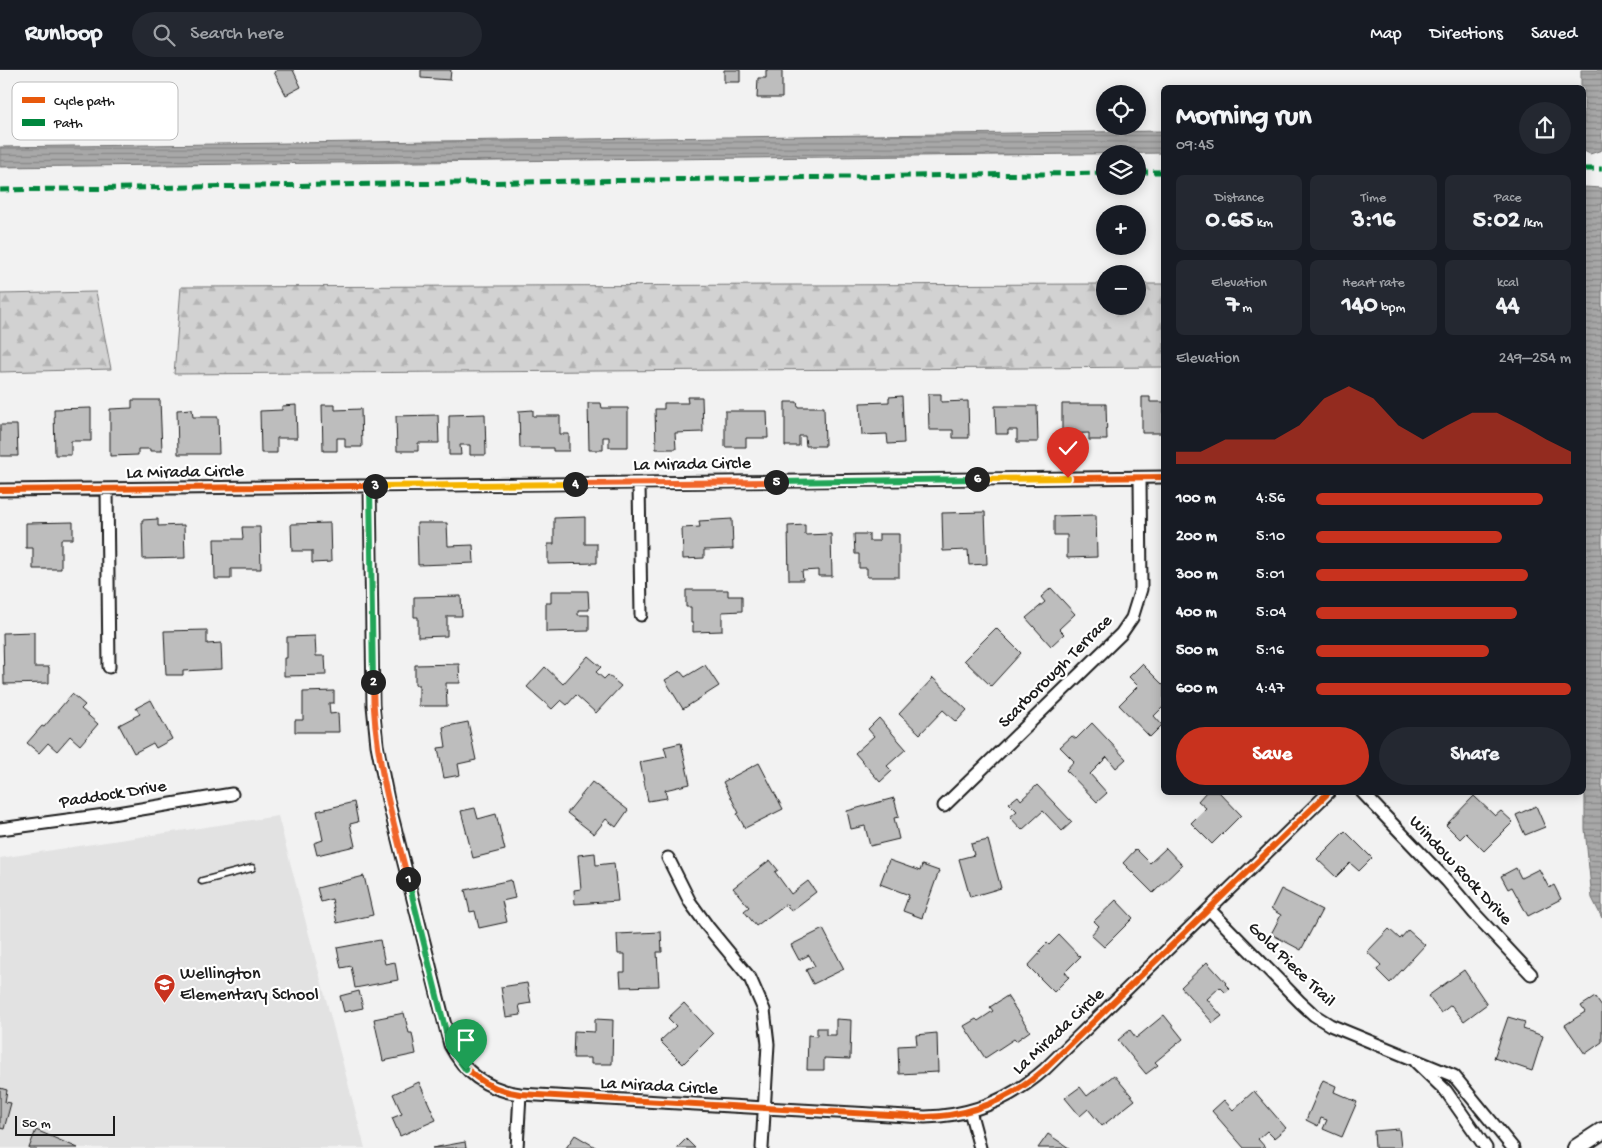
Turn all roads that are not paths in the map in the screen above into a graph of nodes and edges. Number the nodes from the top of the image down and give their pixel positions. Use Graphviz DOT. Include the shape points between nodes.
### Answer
graph roads {
  1 [pos="1161,477"];
  2 [pos="1140,478"];
  3 [pos="639,483"];
  4 [pos="370,486"];
  5 [pos="107,489"];
  6 [pos="0,490"];
  7 [pos="641,615"];
  8 [pos="109,667"];
  9 [pos="232,794"];
  10 [pos="1326,795"];
  11 [pos="1365,795"];
  12 [pos="944,806"];
  13 [pos="0,829"];
  14 [pos="668,858"];
  15 [pos="252,868"];
  16 [pos="202,881"];
  17 [pos="1209,910"];
  18 [pos="1531,974"];
  19 [pos="1411,1057"];
  20 [pos="520,1094"];
  21 [pos="764,1108"];
  22 [pos="970,1112"];
  23 [pos="1602,1131"];
  24 [pos="517,1148"];
  25 [pos="762,1148"];
  26 [pos="980,1148"];
  27 [pos="1486,1148"];
  28 [pos="1513,1148"];
  29 [pos="1576,1148"];
  1 -- 2 [label="street, La Mirada Circle"];
  2 -- 3 [label="street, La Mirada Circle"];
  2 -- 12 [label="street, Scarborough Terrace" via="1140,589 1132,618 1121,634"];
  3 -- 4 [label="street, La Mirada Circle"];
  3 -- 7 [label="street"];
  4 -- 5 [label="street, La Mirada Circle"];
  4 -- 20 [label="street, La Mirada Circle" via="373,705 388,800 450,1045 466,1070 482,1082"];
  5 -- 6 [label="street, La Mirada Circle"];
  5 -- 8 [label="street"];
  9 -- 13 [label="street, Paddock Drive"];
  10 -- 17 [label="street, La Mirada Circle"];
  11 -- 18 [label="street, Window Rock Drive"];
  14 -- 21 [label="street" via="695,908 750,978 760,999 768,1032"];
  15 -- 16 [label="lane"];
  17 -- 19 [label="street, Gold Piece Trail" via="1314,1015 1330,1025"];
  17 -- 22 [label="street, La Mirada Circle" via="1029,1083 1010,1096"];
  19 -- 27 [label="street, Gold Piece Trail" via="1446,1091"];
  19 -- 28 [label="street, Gold Piece Trail" via="1454,1076"];
  20 -- 21 [label="street, La Mirada Circle"];
  20 -- 24 [label="street"];
  21 -- 22 [label="street, La Mirada Circle" via="925,1117"];
  21 -- 25 [label="street"];
  22 -- 26 [label="street"];
  23 -- 29 [label="street"];
}
